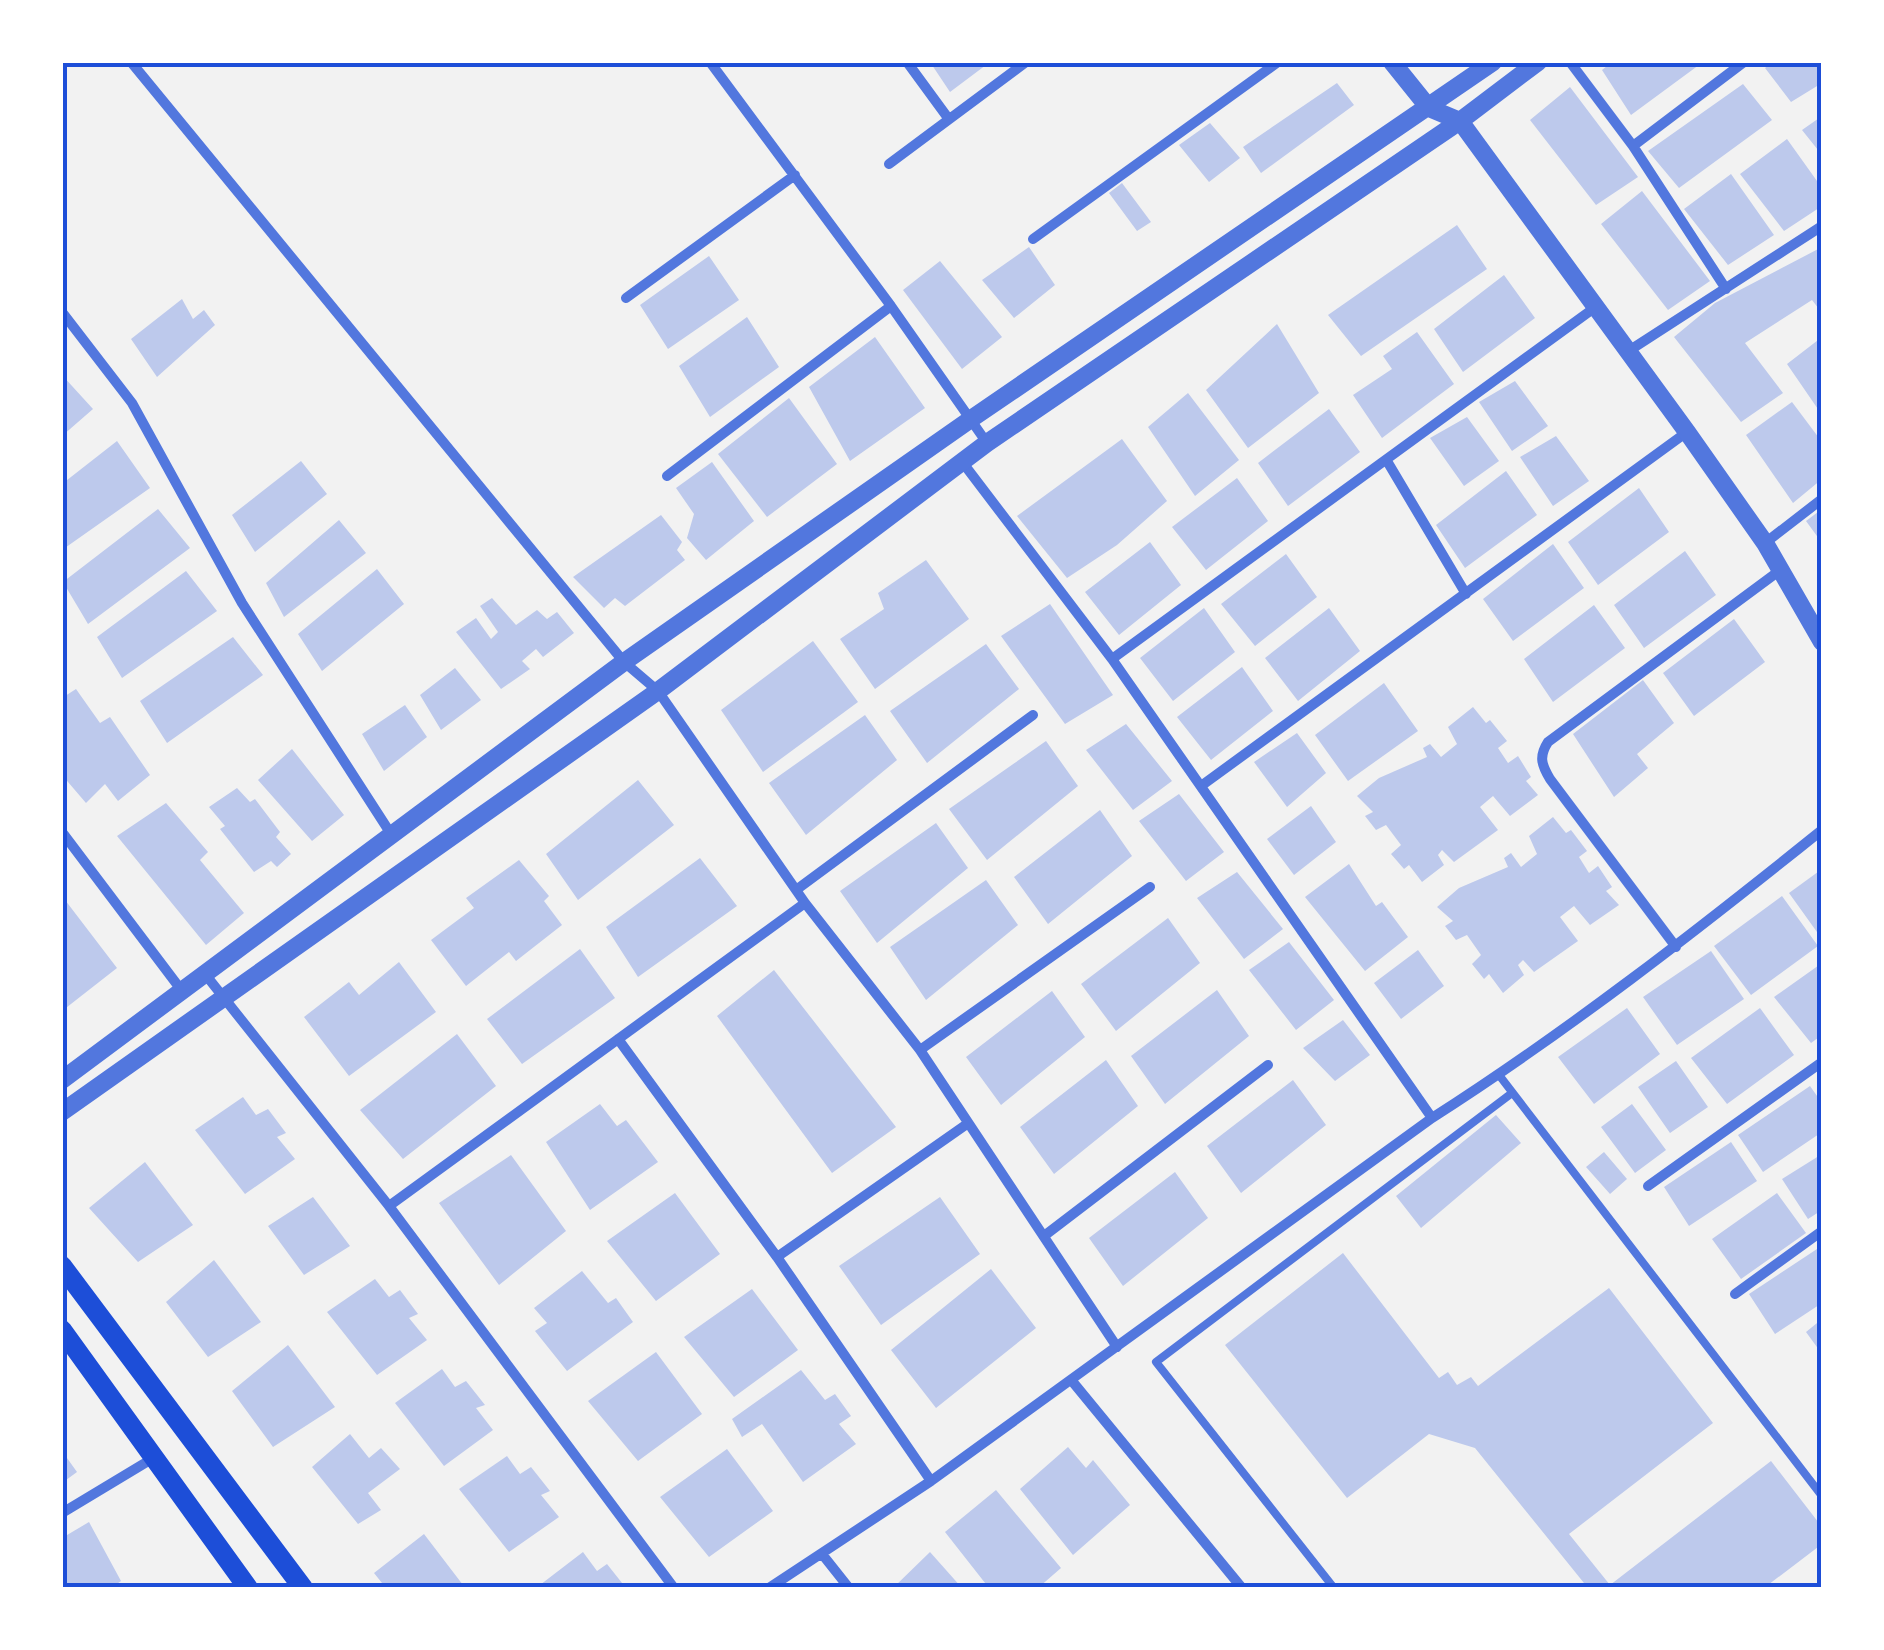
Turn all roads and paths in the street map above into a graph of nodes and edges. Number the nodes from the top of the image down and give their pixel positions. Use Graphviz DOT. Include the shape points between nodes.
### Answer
graph roads {
  1 [pos="131,62"];
  2 [pos="710,62"];
  3 [pos="907,62"];
  4 [pos="1026,62"];
  5 [pos="1278,62"];
  6 [pos="1392,62"];
  7 [pos="1493,62"];
  8 [pos="1538,62"];
  9 [pos="1570,62"];
  10 [pos="1744,62"];
  11 [pos="1429,108"];
  12 [pos="948,118"];
  13 [pos="1460,121"];
  14 [pos="1633,146"];
  15 [pos="888,164"];
  16 [pos="796,175"];
  17 [pos="1822,226"];
  18 [pos="1033,239"];
  19 [pos="1726,288"];
  20 [pos="626,298"];
  21 [pos="892,306"];
  22 [pos="1596,306"];
  23 [pos="62,312"];
  24 [pos="1628,352"];
  25 [pos="971,419"];
  26 [pos="1688,432"];
  27 [pos="988,442"];
  28 [pos="1387,461"];
  29 [pos="963,463"];
  30 [pos="667,476"];
  31 [pos="1822,499"];
  32 [pos="1764,543"];
  33 [pos="1779,571"];
  34 [pos="1466,594"];
  35 [pos="1822,642"];
  36 [pos="1112,659"];
  37 [pos="624,662"];
  38 [pos="658,691"];
  39 [pos="1032,715"];
  40 [pos="1201,786"];
  41 [pos="1822,830"];
  42 [pos="62,832"];
  43 [pos="391,834"];
  44 [pos="1150,887"];
  45 [pos="796,890"];
  46 [pos="806,903"];
  47 [pos="1676,947"];
  48 [pos="204,974"];
  49 [pos="182,991"];
  50 [pos="225,1000"];
  51 [pos="618,1039"];
  52 [pos="920,1050"];
  53 [pos="1822,1062"];
  54 [pos="1268,1065"];
  55 [pos="1499,1075"];
  56 [pos="62,1080"];
  57 [pos="1512,1093"];
  58 [pos="62,1112"];
  59 [pos="1432,1118"];
  60 [pos="967,1124"];
  61 [pos="1648,1186"];
  62 [pos="388,1206"];
  63 [pos="1822,1231"];
  64 [pos="1044,1236"];
  65 [pos="777,1257"];
  66 [pos="62,1266"];
  67 [pos="1736,1294"];
  68 [pos="62,1330"];
  69 [pos="1117,1347"];
  70 [pos="1072,1380"];
  71 [pos="155,1457"];
  72 [pos="931,1481"];
  73 [pos="1822,1496"];
  74 [pos="62,1513"];
  75 [pos="822,1554"];
  76 [pos="248,1588"];
  77 [pos="303,1588"];
  78 [pos="674,1588"];
  79 [pos="769,1588"];
  80 [pos="849,1588"];
  81 [pos="1242,1588"];
  82 [pos="1334,1588"];
  1 -- 37 [label="street"];
  2 -- 16 [label="street"];
  3 -- 12 [label="street"];
  4 -- 12 [label="street"];
  5 -- 18 [label="street"];
  6 -- 11 [label="street"];
  7 -- 11 [label="street"];
  8 -- 13 [label="street"];
  9 -- 14 [label="street"];
  10 -- 14 [label="street"];
  11 -- 13 [label="street"];
  11 -- 25 [label="street"];
  12 -- 15 [label="street"];
  13 -- 22 [label="street"];
  13 -- 27 [label="street"];
  14 -- 19 [label="street"];
  16 -- 20 [label="street"];
  16 -- 21 [label="street"];
  17 -- 19 [label="street"];
  19 -- 24 [label="street"];
  21 -- 25 [label="street"];
  21 -- 30 [label="street"];
  22 -- 24 [label="street"];
  22 -- 28 [label="street"];
  23 -- 43 [label="street" via="132,403 242,603"];
  24 -- 26 [label="street"];
  25 -- 27 [label="street"];
  25 -- 37 [label="street"];
  26 -- 32 [label="street"];
  26 -- 34 [label="street"];
  27 -- 29 [label="street"];
  28 -- 34 [label="street"];
  28 -- 36 [label="street"];
  29 -- 36 [label="street"];
  29 -- 38 [label="street"];
  31 -- 32 [label="street"];
  32 -- 33 [label="street"];
  33 -- 35 [label="street"];
  33 -- 47 [label="street" via="1548,742 1541,754 1550,778"];
  34 -- 40 [label="street"];
  36 -- 40 [label="street"];
  37 -- 38 [label="street"];
  37 -- 43 [label="street"];
  38 -- 45 [label="street"];
  38 -- 50 [label="street"];
  39 -- 45 [label="street"];
  40 -- 59 [label="street"];
  41 -- 47 [label="street"];
  42 -- 49 [label="street"];
  43 -- 48 [label="street"];
  44 -- 52 [label="street"];
  45 -- 46 [label="street"];
  46 -- 51 [label="street"];
  46 -- 52 [label="street"];
  47 -- 55 [label="street"];
  48 -- 49 [label="street"];
  48 -- 50 [label="street"];
  49 -- 56 [label="street"];
  50 -- 58 [label="street"];
  50 -- 62 [label="street"];
  51 -- 62 [label="street"];
  51 -- 65 [label="street"];
  52 -- 60 [label="street"];
  53 -- 61 [label="street"];
  54 -- 64 [label="street"];
  55 -- 57 [label="lane"];
  55 -- 59 [label="street"];
  57 -- 73 [label="lane"];
  57 -- 82 [label="lane" via="1156,1362"];
  59 -- 69 [label="street"];
  60 -- 64 [label="street"];
  60 -- 65 [label="street"];
  62 -- 78 [label="street"];
  63 -- 67 [label="street"];
  64 -- 69 [label="street"];
  65 -- 72 [label="street"];
  66 -- 77 [label="main road"];
  68 -- 71 [label="main road"];
  69 -- 70 [label="street"];
  70 -- 72 [label="street"];
  70 -- 81 [label="street"];
  71 -- 74 [label="street"];
  71 -- 76 [label="main road"];
  72 -- 75 [label="street"];
  75 -- 79 [label="street"];
  75 -- 80 [label="street"];
}
